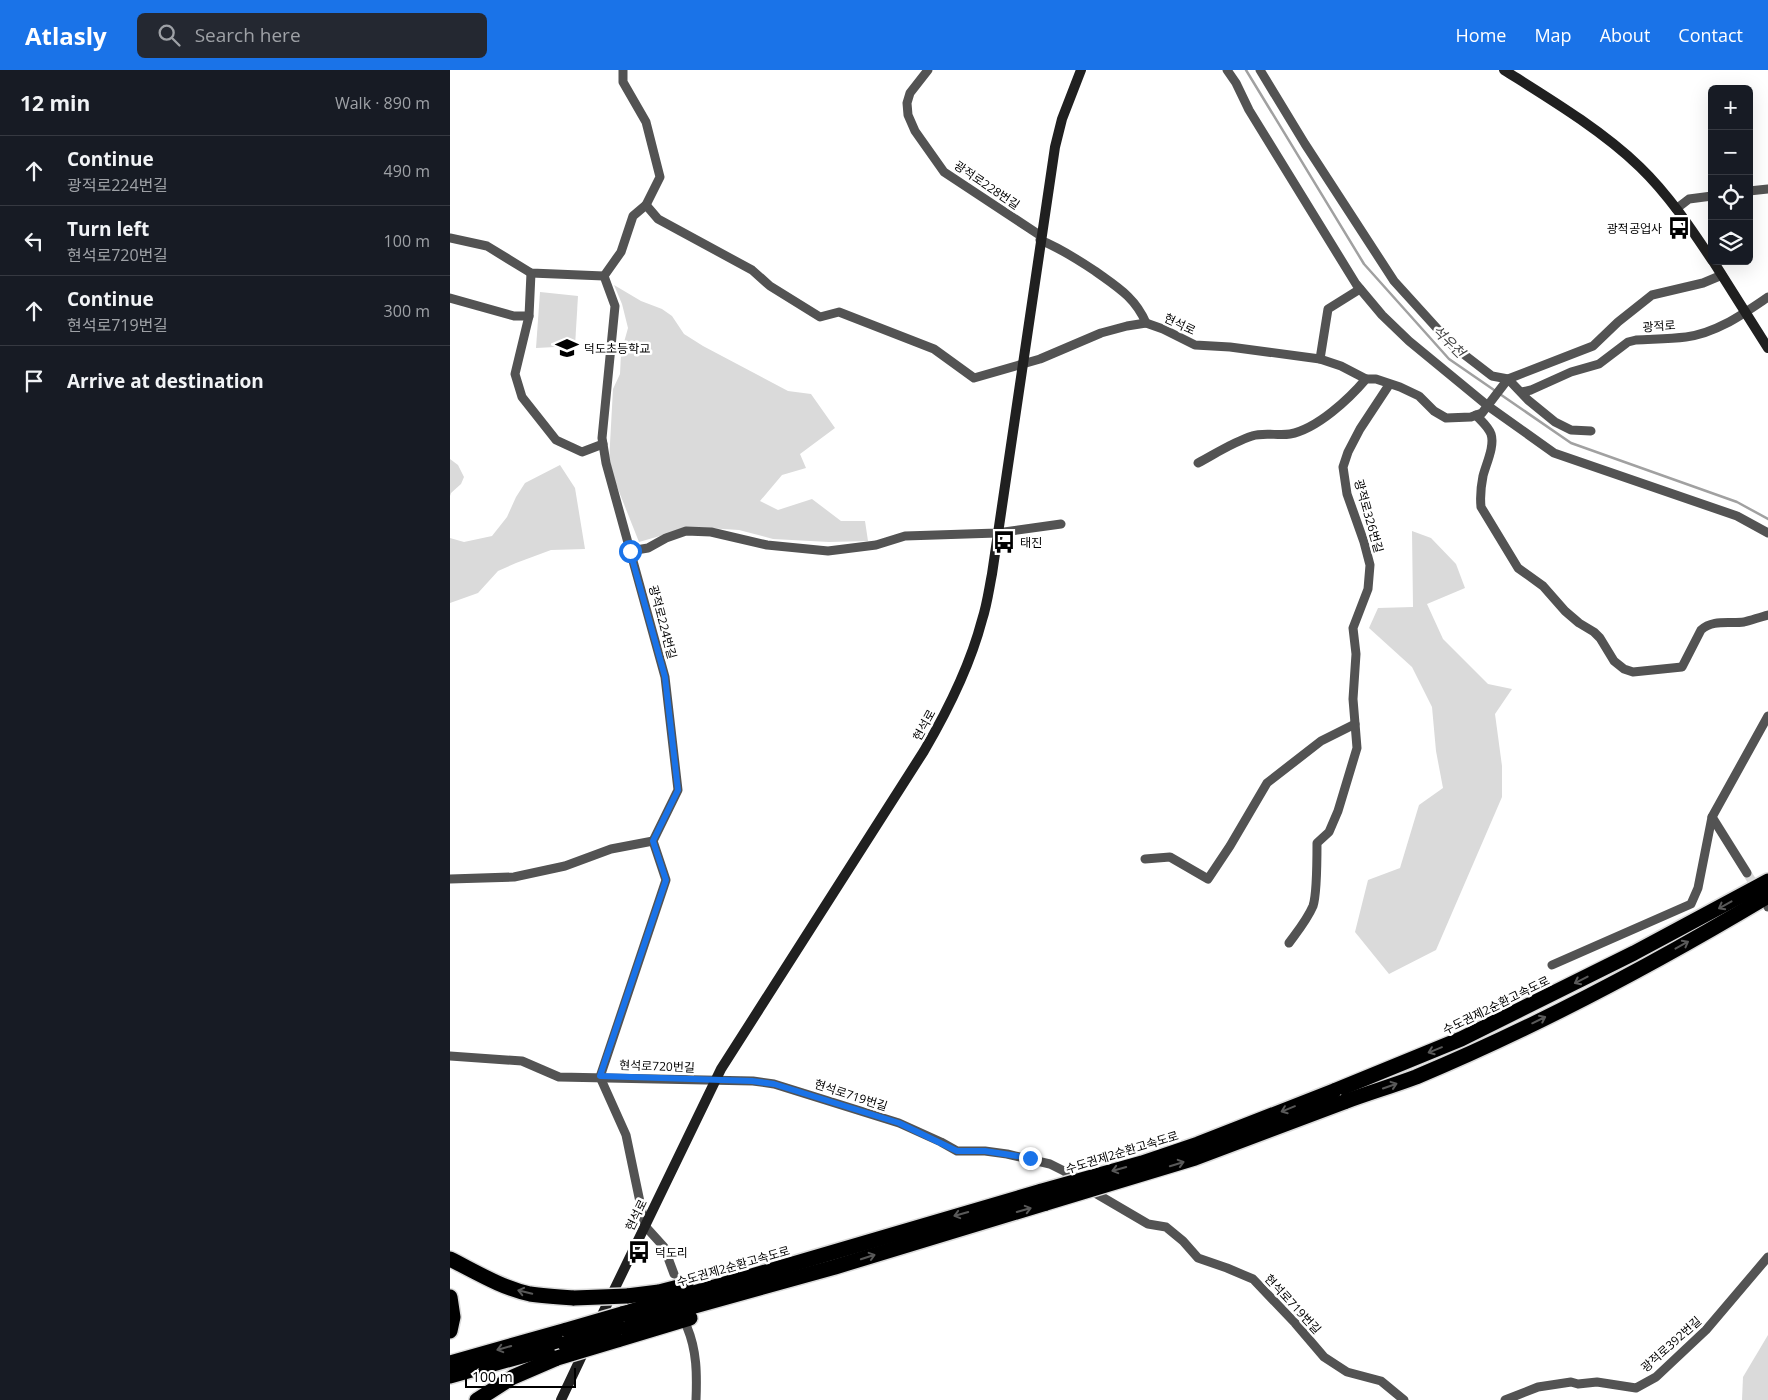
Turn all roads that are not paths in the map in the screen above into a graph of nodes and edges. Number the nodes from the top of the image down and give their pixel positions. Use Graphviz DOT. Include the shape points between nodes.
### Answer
graph roads {
  1 [pos="623,70"];
  2 [pos="928,70"];
  3 [pos="1081,70"];
  4 [pos="1227,70"];
  5 [pos="1260,70"];
  6 [pos="1504,70"];
  7 [pos="1768,189"];
  8 [pos="1753,191"];
  9 [pos="1708,197"];
  10 [pos="646,205"];
  11 [pos="1676,208"];
  12 [pos="450,238"];
  13 [pos="1041,238"];
  14 [pos="1708,254"];
  15 [pos="1715,265"];
  16 [pos="531,273"];
  17 [pos="604,276"];
  18 [pos="1723,277"];
  19 [pos="1360,289"];
  20 [pos="1768,297"];
  21 [pos="450,298"];
  22 [pos="1744,310"];
  23 [pos="529,316"];
  24 [pos="1146,324"];
  25 [pos="1768,348"];
  26 [pos="1320,359"];
  27 [pos="1022,363"];
  28 [pos="1366,379"];
  29 [pos="1506,381"];
  30 [pos="1389,385"];
  31 [pos="1522,392"];
  32 [pos="1488,406"];
  33 [pos="1476,415"];
  34 [pos="1591,431"];
  35 [pos="603,444"];
  36 [pos="1198,464"];
  37 [pos="1061,524"];
  38 [pos="998,533"];
  39 [pos="1768,533"];
  40 [pos="630,551"];
  41 [pos="1768,615"];
  42 [pos="1768,716"];
  43 [pos="1355,724"];
  44 [pos="1712,817"];
  45 [pos="653,841"];
  46 [pos="1145,859"];
  47 [pos="1747,872"];
  48 [pos="450,879"];
  49 [pos="1768,881"];
  50 [pos="1768,896"];
  51 [pos="1289,943"];
  52 [pos="1552,965"];
  53 [pos="450,1056"];
  54 [pos="600,1076"];
  55 [pos="714,1081"];
  56 [pos="1339,1096"];
  57 [pos="1044,1197"];
  58 [pos="644,1226"];
  59 [pos="920,1226"];
  60 [pos="1768,1257"];
  61 [pos="450,1259"];
  62 [pos="674,1274"];
  63 [pos="450,1297"];
  64 [pos="619,1327"];
  65 [pos="687,1327"];
  66 [pos="450,1331"];
  67 [pos="566,1337"];
  68 [pos="450,1363"];
  69 [pos="450,1376"];
  70 [pos="1397,1398"];
  71 [pos="478,1400"];
  72 [pos="561,1400"];
  73 [pos="696,1400"];
  74 [pos="1505,1400"];
  1 -- 10 [label="street" via="623,82 646,122 660,177"];
  2 -- 13 [label="street, 광적로228번길" via="910,93 907,103 915,130 944,172"];
  3 -- 13 [label="street, 현석로" via="1058,132"];
  4 -- 19 [label="street"];
  5 -- 29 [label="street" via="1394,281 1453,346 1492,376"];
  6 -- 11 [label="street" via="1626,155"];
  7 -- 8 [label="street"];
  9 -- 11 [label="street" via="1689,200"];
  10 -- 17 [label="street" via="633,216 621,252"];
  10 -- 27 [label="street" via="658,219 752,270 770,286 820,317 839,312 934,348 974,378"];
  11 -- 14 [label="street"];
  12 -- 16 [label="street" via="487,246"];
  13 -- 24 [label="street, 현석로" via="1118,286 1134,302"];
  13 -- 27 [label="street, 현석로"];
  15 -- 18 [label="street"];
  16 -- 17 [label="street"];
  16 -- 23 [label="street"];
  17 -- 35 [label="street, 광적로224번길" via="615,306"];
  18 -- 22 [label="street"];
  18 -- 29 [label="street" via="1652,295 1593,346"];
  19 -- 26 [label="street" via="1328,309"];
  19 -- 32 [label="street" via="1409,341"];
  20 -- 22 [label="street, 광적로"];
  21 -- 23 [label="street" via="514,316"];
  22 -- 25 [label="street"];
  22 -- 31 [label="street, 광적로" via="1707,332 1628,342 1599,364"];
  23 -- 35 [label="street" via="515,374 522,397 556,440 582,452"];
  24 -- 26 [label="street, 현석로" via="1163,328 1195,345"];
  24 -- 27 [label="street" via="1101,333 1040,359"];
  26 -- 28 [label="street, 현석로"];
  27 -- 38 [label="street, 현석로"];
  28 -- 30 [label="street"];
  28 -- 36 [label="street" via="1343,404 1303,431 1254,435"];
  29 -- 31 [label="street"];
  29 -- 32 [label="street"];
  30 -- 33 [label="street" via="1419,396 1446,418"];
  30 -- 43 [label="street, 광적로326번길" via="1360,429 1343,467 1347,494 1370,564 1368,588 1353,628"];
  31 -- 34 [label="street" via="1538,410 1555,422 1571,430"];
  32 -- 33 [label="street"];
  32 -- 39 [label="street" via="1554,452 1737,516"];
  33 -- 41 [label="street" via="1492,436 1483,477 1481,507 1518,568 1543,586 1565,611 1594,632 1614,661 1624,668 1633,672 1682,667 1706,625 1743,622"];
  35 -- 40 [label="street, 광적로224번길"];
  37 -- 38 [label="street"];
  38 -- 40 [label="street" via="905,536 876,545 828,551 767,545 712,532 686,531 648,548"];
  38 -- 55 [label="street, 현석로" via="983,620 944,717"];
  40 -- 45 [label="street, 광적로224번길" via="665,677 678,790"];
  42 -- 44 [label="street"];
  43 -- 46 [label="street" via="1321,741 1267,783 1208,879 1170,857"];
  43 -- 51 [label="street, 광적로326번길" via="1357,748 1338,811 1330,832 1317,843 1313,905"];
  44 -- 47 [label="street"];
  44 -- 52 [label="street" via="1698,888 1691,904"];
  45 -- 48 [label="street" via="611,849 565,866 514,877"];
  45 -- 54 [label="street" via="666,880"];
  49 -- 56 [label="highway, 수도권제2순환고속도로, one-way" via="1479,1031"];
  56 -- 50 [label="highway, 수도권제2순환고속도로, one-way" via="1414,1077 1494,1042 1646,965"];
  53 -- 54 [label="street, 현석로720번길" via="522,1061 559,1077"];
  54 -- 55 [label="street, 현석로720번길"];
  54 -- 58 [label="street" via="626,1135"];
  55 -- 58 [label="street, 현석로"];
  55 -- 70 [label="street, 현석로719번길" via="774,1084 899,1123 957,1151 1007,1154 1050,1164 1148,1224 1166,1227 1198,1258 1253,1279 1324,1357 1347,1372 1381,1380"];
  56 -- 57 [label="highway, 수도권제2순환고속도로, bridge"];
  57 -- 59 [label="highway, 수도권제2순환고속도로, one-way"];
  64 -- 57 [label="highway, 수도권제2순환고속도로, one-way" via="736,1303"];
  58 -- 62 [label="street" via="664,1247"];
  58 -- 72 [label="street, 현석로"];
  59 -- 61 [label="highway, one-way, bridge" via="669,1290 627,1296 574,1298 529,1293 511,1288"];
  59 -- 64 [label="highway, 수도권제2순환고속도로"];
  60 -- 74 [label="street, 광적로392번길" via="1706,1330 1656,1377 1636,1388 1571,1382 1538,1387"];
  63 -- 66 [label="highway" via="453,1317"];
  64 -- 67 [label="highway, 수도권제2순환고속도로, bridge"];
  64 -- 71 [label="highway, bridge" via="513,1377"];
  65 -- 73 [label="street" via="697,1365"];
  67 -- 68 [label="highway, 수도권제2순환고속도로, one-way"];
  67 -- 69 [label="highway, 수도권제2순환고속도로"];
}
